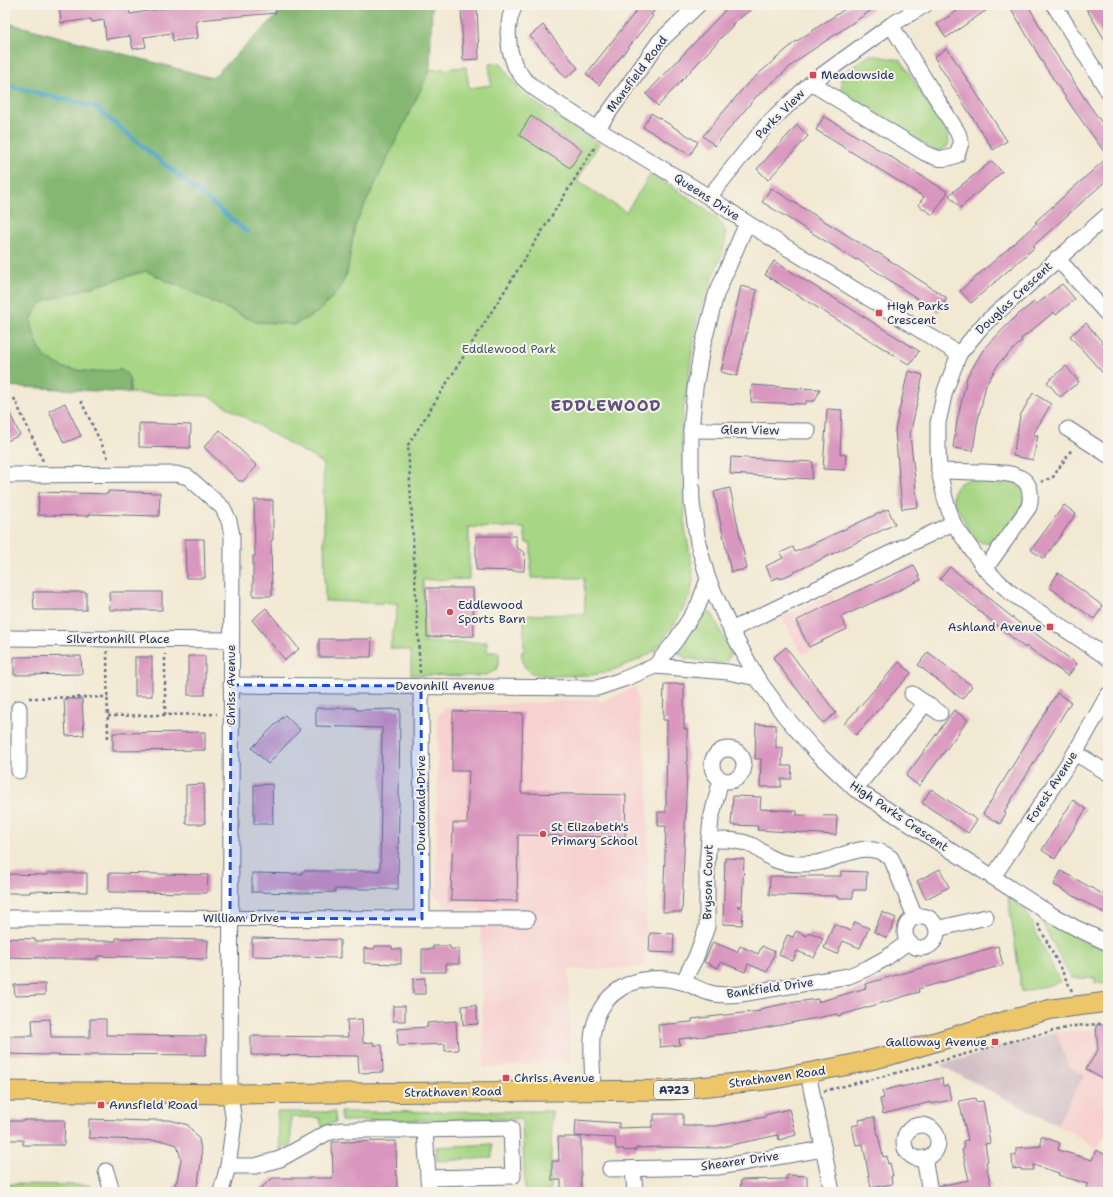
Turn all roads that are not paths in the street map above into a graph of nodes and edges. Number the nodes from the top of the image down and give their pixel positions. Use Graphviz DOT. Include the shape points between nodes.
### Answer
graph roads {
  1 [pos="515,5"];
  2 [pos="698,5"];
  3 [pos="925,5"];
  4 [pos="1054,5"];
  5 [pos="891,25"];
  6 [pos="811,83"];
  7 [pos="1108,91"];
  8 [pos="600,130"];
  9 [pos="709,197"];
  10 [pos="1108,215"];
  11 [pos="747,223"];
  12 [pos="1057,258"];
  13 [pos="1108,315"];
  14 [pos="959,354"];
  15 [pos="691,430"];
  16 [pos="808,431"];
  17 [pos="1074,433"];
  18 [pos="1108,455"];
  19 [pos="939,471"];
  20 [pos="5,475"];
  21 [pos="952,523"];
  22 [pos="985,569"];
  23 [pos="708,580"];
  24 [pos="731,630"];
  25 [pos="5,638"];
  26 [pos="231,640"];
  27 [pos="1108,658"];
  28 [pos="655,666"];
  29 [pos="757,678"];
  30 [pos="231,685"];
  31 [pos="421,686"];
  32 [pos="912,694"];
  33 [pos="1108,695"];
  34 [pos="23,703"];
  35 [pos="926,703"];
  36 [pos="940,713"];
  37 [pos="12,729"];
  38 [pos="1075,753"];
  39 [pos="19,771"];
  40 [pos="1108,773"];
  41 [pos="721,779"];
  42 [pos="856,789"];
  43 [pos="709,840"];
  44 [pos="993,877"];
  45 [pos="986,916"];
  46 [pos="915,917"];
  47 [pos="5,918"];
  48 [pos="230,918"];
  49 [pos="422,919"];
  50 [pos="526,919"];
  51 [pos="937,929"];
  52 [pos="908,942"];
  53 [pos="1108,943"];
  54 [pos="683,982"];
  55 [pos="1108,1002"];
  56 [pos="808,1073"];
  57 [pos="5,1091"];
  58 [pos="593,1091"];
  59 [pos="230,1094"];
  60 [pos="425,1130"];
  61 [pos="823,1149"];
  62 [pos="924,1158"];
  63 [pos="228,1166"];
  64 [pos="610,1169"];
  65 [pos="633,1169"];
  66 [pos="106,1171"];
  67 [pos="428,1185"];
  68 [pos="112,1192"];
  69 [pos="221,1192"];
  70 [pos="635,1192"];
  71 [pos="832,1192"];
  72 [pos="930,1192"];
  1 -- 8 [label="street, Queens Drive" via="508,33 515,66 523,78 534,88"];
  2 -- 8 [label="street, Mansfield Road" via="659,42"];
  3 -- 5 [label="street, Parks View"];
  4 -- 7 [label="street"];
  5 -- 6 [label="street, Parks View"];
  5 -- 6 [label="street" via="958,133 961,143 957,155 940,160 925,154"];
  6 -- 9 [label="street, Parks View" via="765,127"];
  8 -- 9 [label="street, Queens Drive"];
  9 -- 11 [label="street, Queens Drive"];
  10 -- 12 [label="street, Douglas Crescent"];
  11 -- 14 [label="street, Queens Drive"];
  11 -- 15 [label="street, High Parks Crescent" via="716,295 702,348"];
  12 -- 13 [label="street"];
  12 -- 14 [label="street, Douglas Crescent" via="983,325"];
  14 -- 19 [label="street, Douglas Crescent" via="945,390 938,423"];
  15 -- 16 [label="street, Glen View"];
  15 -- 23 [label="street, High Parks Crescent" via="692,503 698,543"];
  17 -- 18 [label="street"];
  19 -- 21 [label="street, Douglas Crescent"];
  19 -- 22 [label="street" via="1006,473 1017,476 1030,488 1032,497 1029,507"];
  20 -- 26 [label="street, Chriss Avenue" via="176,474 188,477 223,508 229,521 232,535"];
  21 -- 22 [label="street, Douglas Crescent"];
  21 -- 24 [label="street"];
  22 -- 27 [label="street, Douglas Crescent" via="1011,593"];
  23 -- 24 [label="street, High Parks Crescent"];
  23 -- 28 [label="street, Devonhill Avenue" via="698,606"];
  24 -- 29 [label="street, High Parks Crescent"];
  25 -- 26 [label="street, Silvertonhill Place"];
  26 -- 30 [label="street, Chriss Avenue"];
  28 -- 29 [label="street, Devonhill Avenue" via="728,672"];
  28 -- 31 [label="street, Devonhill Avenue" via="597,688"];
  29 -- 42 [label="street, High Parks Crescent" via="816,752"];
  30 -- 31 [label="street, Devonhill Avenue"];
  30 -- 48 [label="street, Chriss Avenue"];
  31 -- 49 [label="street, Dundonald Drive"];
  32 -- 35 [label="street"];
  33 -- 38 [label="street, Forest Avenue"];
  34 -- 37 [label="street"];
  35 -- 36 [label="street"];
  35 -- 42 [label="street"];
  37 -- 39 [label="street"];
  38 -- 40 [label="street"];
  38 -- 44 [label="street, Forest Avenue"];
  41 -- 43 [label="street, Bryson Court" via="711,819"];
  42 -- 44 [label="street, High Parks Crescent"];
  43 -- 46 [label="street" via="738,840 753,845 772,859 785,864 824,862 857,849 883,852 891,858"];
  43 -- 54 [label="street, Bryson Court" via="707,927"];
  44 -- 53 [label="street, High Parks Crescent" via="1076,928"];
  45 -- 51 [label="street"];
  46 -- 51 [label="street" via="926,917"];
  46 -- 52 [label="street" via="906,925 905,937"];
  47 -- 48 [label="street, William Drive"];
  48 -- 49 [label="street, William Drive"];
  48 -- 59 [label="street, Chriss Avenue"];
  49 -- 50 [label="street, William Drive"];
  51 -- 52 [label="street" via="935,941 931,946 919,949"];
  52 -- 54 [label="street, Bankfield Drive" via="874,965 849,976 724,995 708,993"];
  54 -- 58 [label="street, Bankfield Drive" via="648,978 627,984 610,996 600,1010 592,1039"];
  55 -- 56 [label="main road, Strathaven Road / A723" via="1052,1009 891,1055"];
  56 -- 58 [label="main road, Strathaven Road / A723" via="671,1090"];
  56 -- 61 [label="street"];
  57 -- 59 [label="main road, Strathaven Road / A723"];
  58 -- 59 [label="main road, Strathaven Road / A723"];
  59 -- 63 [label="street" via="234,1124"];
  60 -- 63 [label="street" via="341,1130 327,1133 280,1159 255,1166"];
  60 -- 67 [label="street"];
  60 -- 67 [label="street" via="511,1128 512,1176"];
  61 -- 65 [label="street, Shearer Drive" via="718,1167"];
  61 -- 71 [label="street"];
  62 -- 72 [label="street"];
  63 -- 69 [label="street"];
  64 -- 65 [label="street, Shearer Drive"];
  65 -- 70 [label="street"];
  66 -- 68 [label="street"];
}
